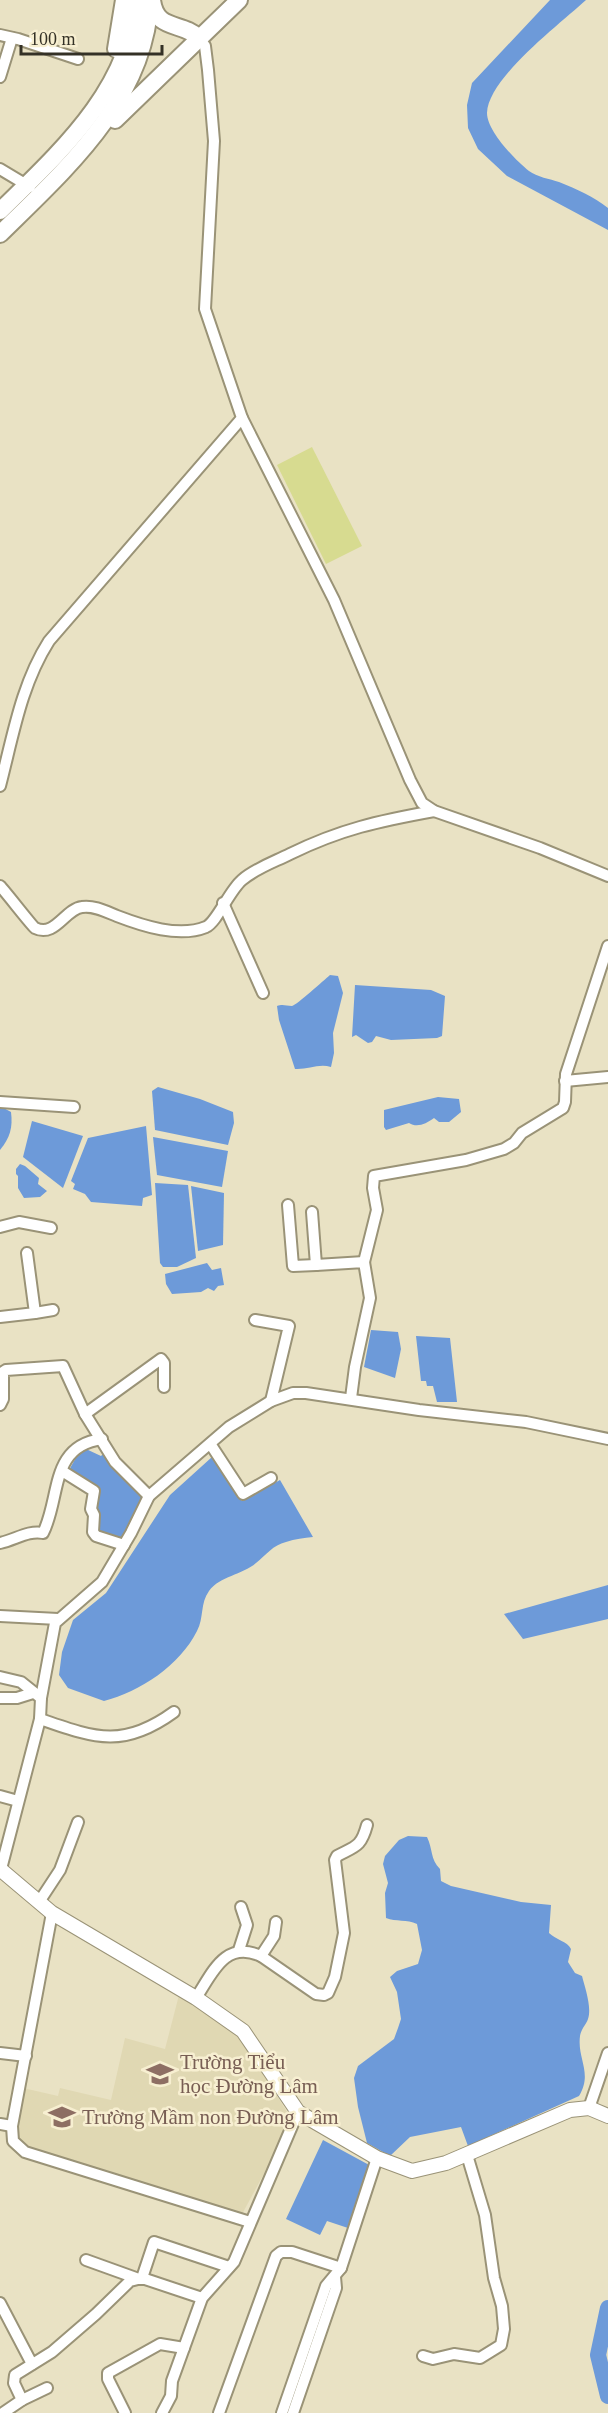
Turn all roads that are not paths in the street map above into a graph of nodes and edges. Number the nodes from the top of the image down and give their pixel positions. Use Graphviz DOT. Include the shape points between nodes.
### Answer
graph roads {
  1 [pos="124,0"];
  2 [pos="136,0"];
  3 [pos="151,0"];
  4 [pos="239,0"];
  5 [pos="0,35"];
  6 [pos="12,38"];
  7 [pos="199,38"];
  8 [pos="78,59"];
  9 [pos="0,77"];
  10 [pos="71,152"];
  11 [pos="0,169"];
  12 [pos="33,191"];
  13 [pos="0,211"];
  14 [pos="0,234"];
  15 [pos="242,418"];
  16 [pos="0,786"];
  17 [pos="434,811"];
  18 [pos="608,876"];
  19 [pos="0,886"];
  20 [pos="223,903"];
  21 [pos="608,946"];
  22 [pos="263,993"];
  23 [pos="608,1077"];
  24 [pos="565,1081"];
  25 [pos="0,1102"];
  26 [pos="74,1107"];
  27 [pos="288,1205"];
  28 [pos="312,1212"];
  29 [pos="0,1227"];
  30 [pos="51,1228"];
  31 [pos="27,1253"];
  32 [pos="364,1262"];
  33 [pos="316,1265"];
  34 [pos="53,1310"];
  35 [pos="35,1313"];
  36 [pos="0,1317"];
  37 [pos="255,1320"];
  38 [pos="164,1387"];
  39 [pos="351,1398"];
  40 [pos="271,1401"];
  41 [pos="0,1404"];
  42 [pos="85,1414"];
  43 [pos="102,1439"];
  44 [pos="608,1439"];
  45 [pos="211,1445"];
  46 [pos="62,1471"];
  47 [pos="271,1479"];
  48 [pos="149,1496"];
  49 [pos="0,1543"];
  50 [pos="124,1545"];
  51 [pos="0,1616"];
  52 [pos="58,1619"];
  53 [pos="0,1677"];
  54 [pos="37,1696"];
  55 [pos="0,1698"];
  56 [pos="174,1712"];
  57 [pos="40,1719"];
  58 [pos="0,1796"];
  59 [pos="18,1801"];
  60 [pos="78,1822"];
  61 [pos="367,1825"];
  62 [pos="2,1873"];
  63 [pos="39,1902"];
  64 [pos="241,1907"];
  65 [pos="52,1913"];
  66 [pos="276,1922"];
  67 [pos="239,1950"];
  68 [pos="261,1956"];
  69 [pos="196,1998"];
  70 [pos="0,2053"];
  71 [pos="608,2053"];
  72 [pos="26,2056"];
  73 [pos="590,2108"];
  74 [pos="298,2112"];
  75 [pos="608,2116"];
  76 [pos="0,2124"];
  77 [pos="12,2126"];
  78 [pos="467,2155"];
  79 [pos="376,2158"];
  80 [pos="250,2222"];
  81 [pos="86,2260"];
  82 [pos="229,2267"];
  83 [pos="338,2273"];
  84 [pos="139,2278"];
  85 [pos="202,2298"];
  86 [pos="0,2302"];
  87 [pos="184,2348"];
  88 [pos="423,2356"];
  89 [pos="32,2364"];
  90 [pos="300,2379"];
  91 [pos="47,2388"];
  92 [pos="22,2400"];
  93 [pos="3,2413"];
  94 [pos="125,2413"];
  95 [pos="162,2413"];
  96 [pos="219,2413"];
  97 [pos="282,2413"];
  98 [pos="293,2413"];
  1 -- 10 [label="highway" via="119,39 108,74"];
  2 -- 10 [label="highway" via="133,28 113,82"];
  3 -- 7 [label="highway" via="161,20"];
  3 -- 10 [label="highway" via="144,39 122,96 107,119"];
  4 -- 7 [label="highway"];
  5 -- 6 [label="street"];
  6 -- 8 [label="street"];
  6 -- 9 [label="street"];
  7 -- 10 [label="highway"];
  7 -- 15 [label="street" via="205,45 214,141 206,309"];
  10 -- 12 [label="highway"];
  11 -- 12 [label="street"];
  12 -- 13 [label="highway"];
  12 -- 14 [label="highway"];
  15 -- 16 [label="street" via="48,641 26,686"];
  15 -- 17 [label="street" via="334,600 416,793"];
  17 -- 18 [label="street"];
  17 -- 20 [label="street" via="372,822 312,842 241,880"];
  19 -- 20 [label="street" via="31,924 40,929 52,928 69,912 84,906 141,926 201,928 212,923"];
  20 -- 22 [label="street"];
  21 -- 24 [label="street"];
  23 -- 24 [label="street"];
  24 -- 32 [label="street" via="563,1108 504,1149 466,1160 374,1176 377,1210"];
  25 -- 26 [label="street"];
  27 -- 33 [label="street" via="293,1266"];
  28 -- 33 [label="street"];
  29 -- 30 [label="street" via="19,1222"];
  31 -- 35 [label="street"];
  32 -- 33 [label="street"];
  32 -- 39 [label="street" via="370,1298"];
  34 -- 35 [label="street"];
  35 -- 36 [label="street"];
  37 -- 40 [label="street" via="289,1326"];
  38 -- 42 [label="street" via="161,1359"];
  39 -- 40 [label="street" via="293,1393"];
  39 -- 44 [label="street" via="526,1422"];
  40 -- 45 [label="street" via="229,1427"];
  41 -- 42 [label="street" via="6,1370 63,1366"];
  42 -- 43 [label="street"];
  43 -- 46 [label="street" via="78,1447"];
  43 -- 48 [label="street" via="115,1462"];
  45 -- 47 [label="street" via="243,1494"];
  45 -- 48 [label="street"];
  46 -- 49 [label="street" via="43,1533 27,1533"];
  46 -- 50 [label="street" via="94,1491 91,1509 96,1536"];
  48 -- 50 [label="street"];
  50 -- 52 [label="street" via="102,1582"];
  51 -- 52 [label="street"];
  52 -- 54 [label="street"];
  53 -- 54 [label="street" via="21,1682"];
  54 -- 55 [label="street"];
  54 -- 57 [label="street"];
  56 -- 57 [label="street" via="141,1730 111,1738 85,1735"];
  57 -- 59 [label="street"];
  58 -- 59 [label="street"];
  59 -- 62 [label="street"];
  60 -- 63 [label="street" via="60,1870"];
  61 -- 68 [label="street" via="357,1847 335,1860 344,1933 328,1993 316,1994"];
  62 -- 63 [label="street"];
  63 -- 65 [label="street"];
  64 -- 67 [label="street" via="247,1924"];
  65 -- 69 [label="street"];
  65 -- 72 [label="street"];
  66 -- 68 [label="street" via="274,1936"];
  67 -- 68 [label="street"];
  67 -- 69 [label="street" via="217,1966"];
  69 -- 74 [label="street" via="243,2031"];
  70 -- 72 [label="street"];
  71 -- 73 [label="street"];
  72 -- 77 [label="street"];
  73 -- 75 [label="street"];
  73 -- 78 [label="street" via="570,2110"];
  74 -- 79 [label="street"];
  74 -- 80 [label="street"];
  76 -- 77 [label="street"];
  77 -- 80 [label="street" via="13,2141 25,2152"];
  78 -- 79 [label="street" via="412,2170"];
  78 -- 88 [label="street" via="485,2215 502,2306 501,2345 480,2358 454,2354 433,2360"];
  79 -- 83 [label="street"];
  80 -- 82 [label="street"];
  81 -- 84 [label="street"];
  82 -- 84 [label="street" via="154,2242"];
  82 -- 85 [label="street"];
  83 -- 90 [label="street" via="326,2286"];
  83 -- 96 [label="street" via="292,2252 276,2256"];
  84 -- 85 [label="street"];
  84 -- 89 [label="street" via="130,2281 52,2352"];
  85 -- 87 [label="street"];
  86 -- 89 [label="street"];
  87 -- 94 [label="street" via="160,2344 108,2373"];
  87 -- 95 [label="street" via="171,2396"];
  89 -- 92 [label="street" via="15,2375 14,2383"];
  90 -- 97 [label="street"];
  90 -- 98 [label="street"];
  91 -- 92 [label="street"];
  92 -- 93 [label="street"];
}
